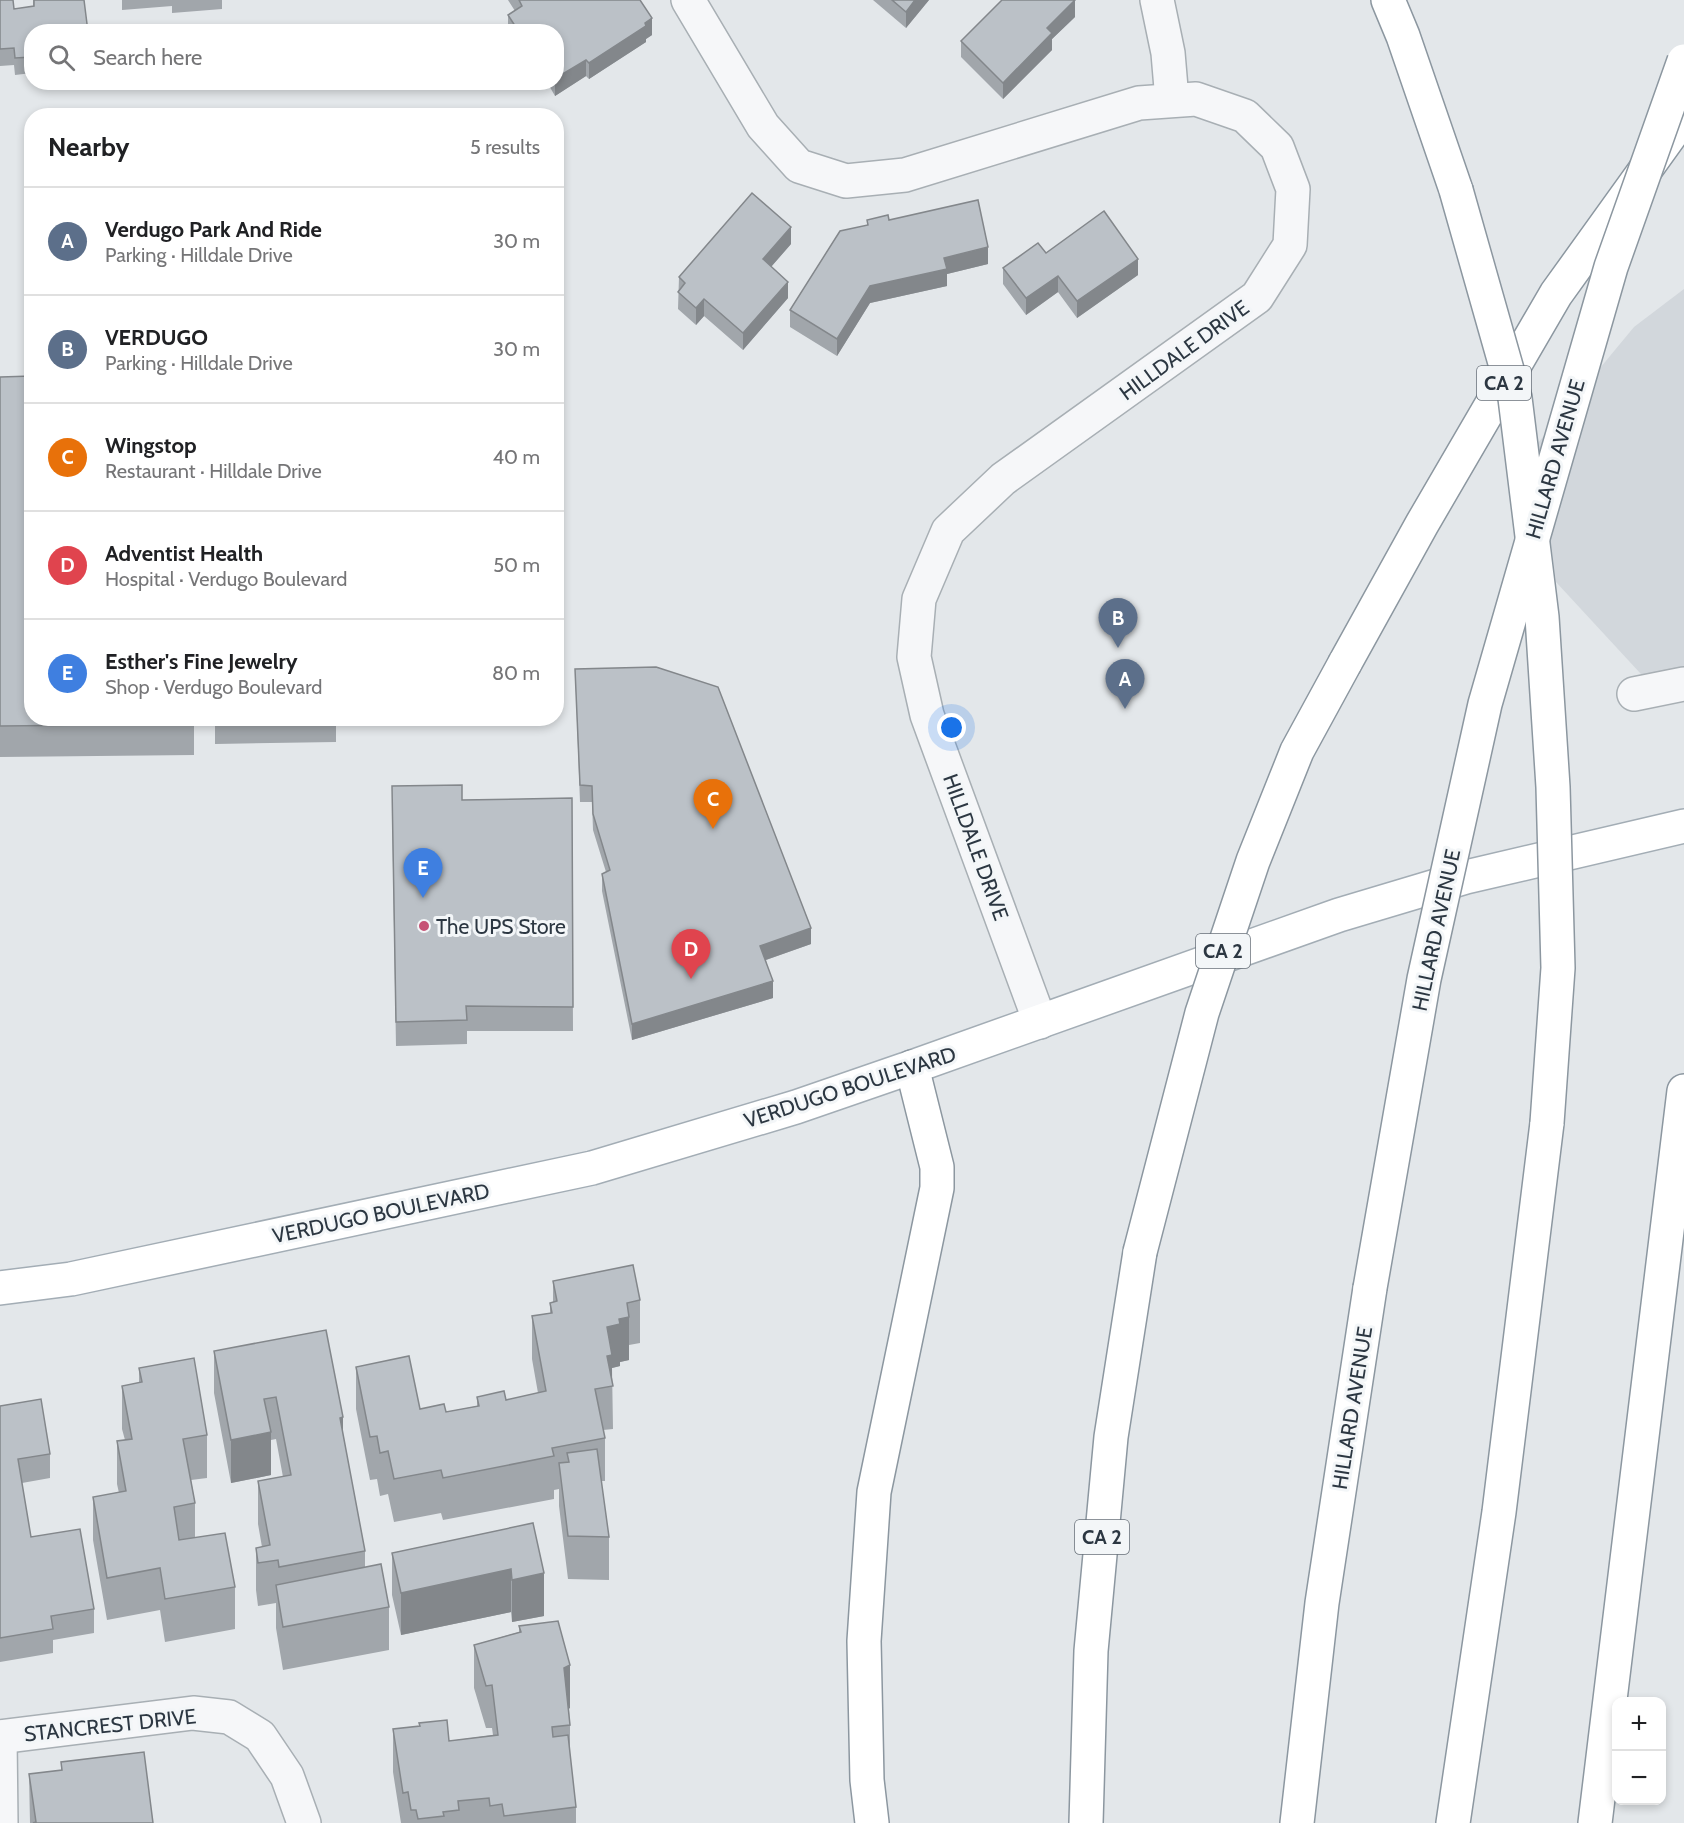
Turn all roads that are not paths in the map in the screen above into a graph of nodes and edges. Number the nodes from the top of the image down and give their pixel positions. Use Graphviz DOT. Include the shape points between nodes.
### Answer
graph roads {
  1 [pos="688,0"];
  2 [pos="1156,0"];
  3 [pos="1388,0"];
  4 [pos="1684,61"];
  5 [pos="1172,100"];
  6 [pos="1684,116"];
  7 [pos="1684,684"];
  8 [pos="1634,694"];
  9 [pos="1684,826"];
  10 [pos="1040,1022"];
  11 [pos="912,1068"];
  12 [pos="1684,1091"];
  13 [pos="0,1288"];
  14 [pos="0,1737"];
  15 [pos="1,1823"];
  16 [pos="304,1823"];
  17 [pos="872,1823"];
  18 [pos="1086,1823"];
  19 [pos="1297,1823"];
  20 [pos="1453,1823"];
  21 [pos="1595,1823"];
  1 -- 5 [label="street, HILLDALE DRIVE" via="763,126 799,166 846,181 905,175 1140,103"];
  2 -- 5 [label="street" via="1168,53"];
  3 -- 20 [label="main road, bridge" via="1456,190 1515,398 1542,617 1552,787 1558,968 1547,1123 1499,1512"];
  4 -- 19 [label="main road, HILLARD AVENUE, bridge" via="1611,267 1485,704 1424,979 1370,1288 1322,1603"];
  5 -- 10 [label="street, HILLDALE DRIVE" via="1196,99 1245,116 1277,147 1293,189 1290,245 1257,297 1004,479 948,531 919,599 914,657 927,714"];
  6 -- 18 [label="main road, CA 2, bridge" via="1556,294 1422,524 1297,751 1253,861 1202,1013 1140,1252 1111,1437 1091,1651"];
  7 -- 8 [label="street"];
  9 -- 10 [label="main road, VERDUGO BOULEVARD" via="1466,878 1339,915"];
  10 -- 11 [label="main road, VERDUGO BOULEVARD"];
  11 -- 13 [label="main road, VERDUGO BOULEVARD" via="592,1168 71,1279"];
  11 -- 17 [label="main road" via="937,1167 937,1188 874,1492 864,1641 867,1780"];
  12 -- 21 [label="main road"];
  14 -- 15 [label="street"];
  14 -- 16 [label="street, STANCREST DRIVE" via="193,1713 229,1717 260,1736 286,1776"];
}
